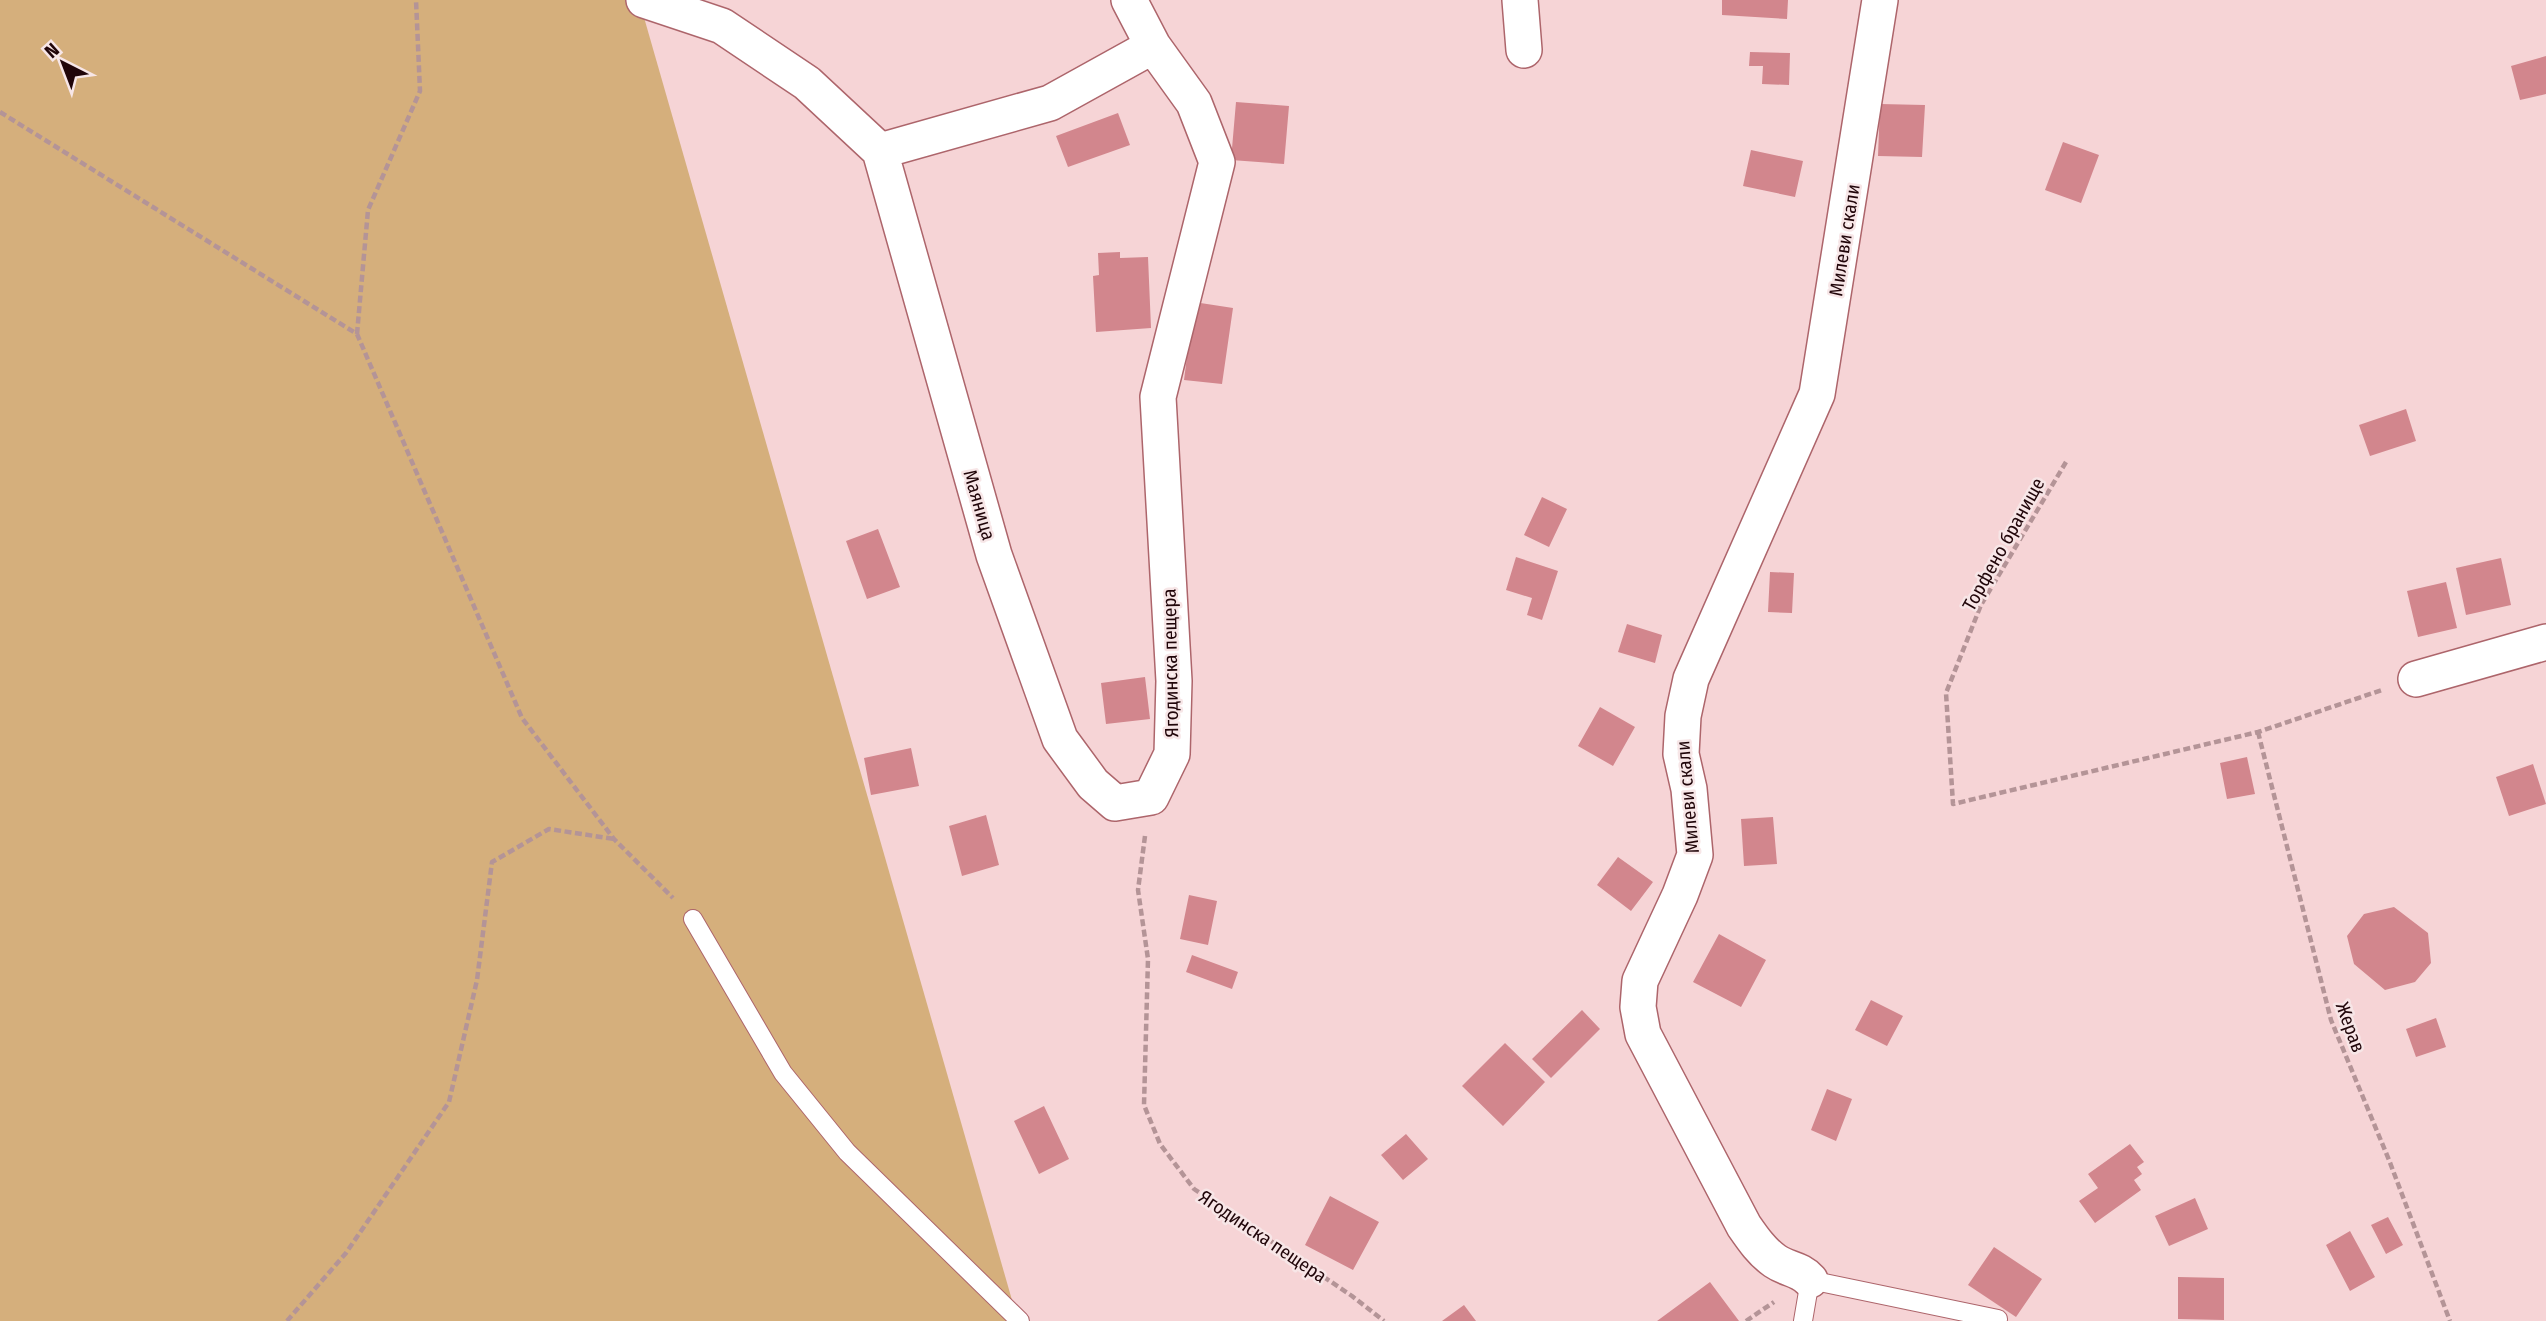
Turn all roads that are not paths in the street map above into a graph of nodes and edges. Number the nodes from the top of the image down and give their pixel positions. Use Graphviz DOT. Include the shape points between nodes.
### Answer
graph roads {
  1 [pos="645,0"];
  2 [pos="1129,0"];
  3 [pos="1520,0"];
  4 [pos="1880,0"];
  5 [pos="1153,46"];
  6 [pos="1524,50"];
  7 [pos="880,151"];
  8 [pos="2546,642"];
  9 [pos="2416,679"];
  10 [pos="1151,797"];
  11 [pos="693,919"];
  12 [pos="1810,1280"];
  13 [pos="1998,1319"];
  14 [pos="1020,1321"];
  15 [pos="1803,1321"];
  1 -- 7 [label="street" via="722,26 807,83"];
  2 -- 5 [label="street, Ягодинска пещера"];
  3 -- 6 [label="street"];
  4 -- 12 [label="street, Милеви скали" via="1817,394 1691,679 1681,754 1695,855 1640,981 1638,1007 1643,1034 1744,1226 1759,1248 1777,1262 1801,1270"];
  5 -- 7 [label="street" via="1050,103"];
  5 -- 10 [label="street, Ягодинска пещера" via="1194,103 1217,162 1158,397 1174,681 1172,754"];
  7 -- 10 [label="street, Маяница" via="994,555 1060,739 1093,785 1115,803"];
  8 -- 9 [label="street"];
  11 -- 14 [label="lane" via="783,1073 847,1152"];
  12 -- 13 [label="lane, Милеви скали"];
  12 -- 15 [label="lane"];
}
